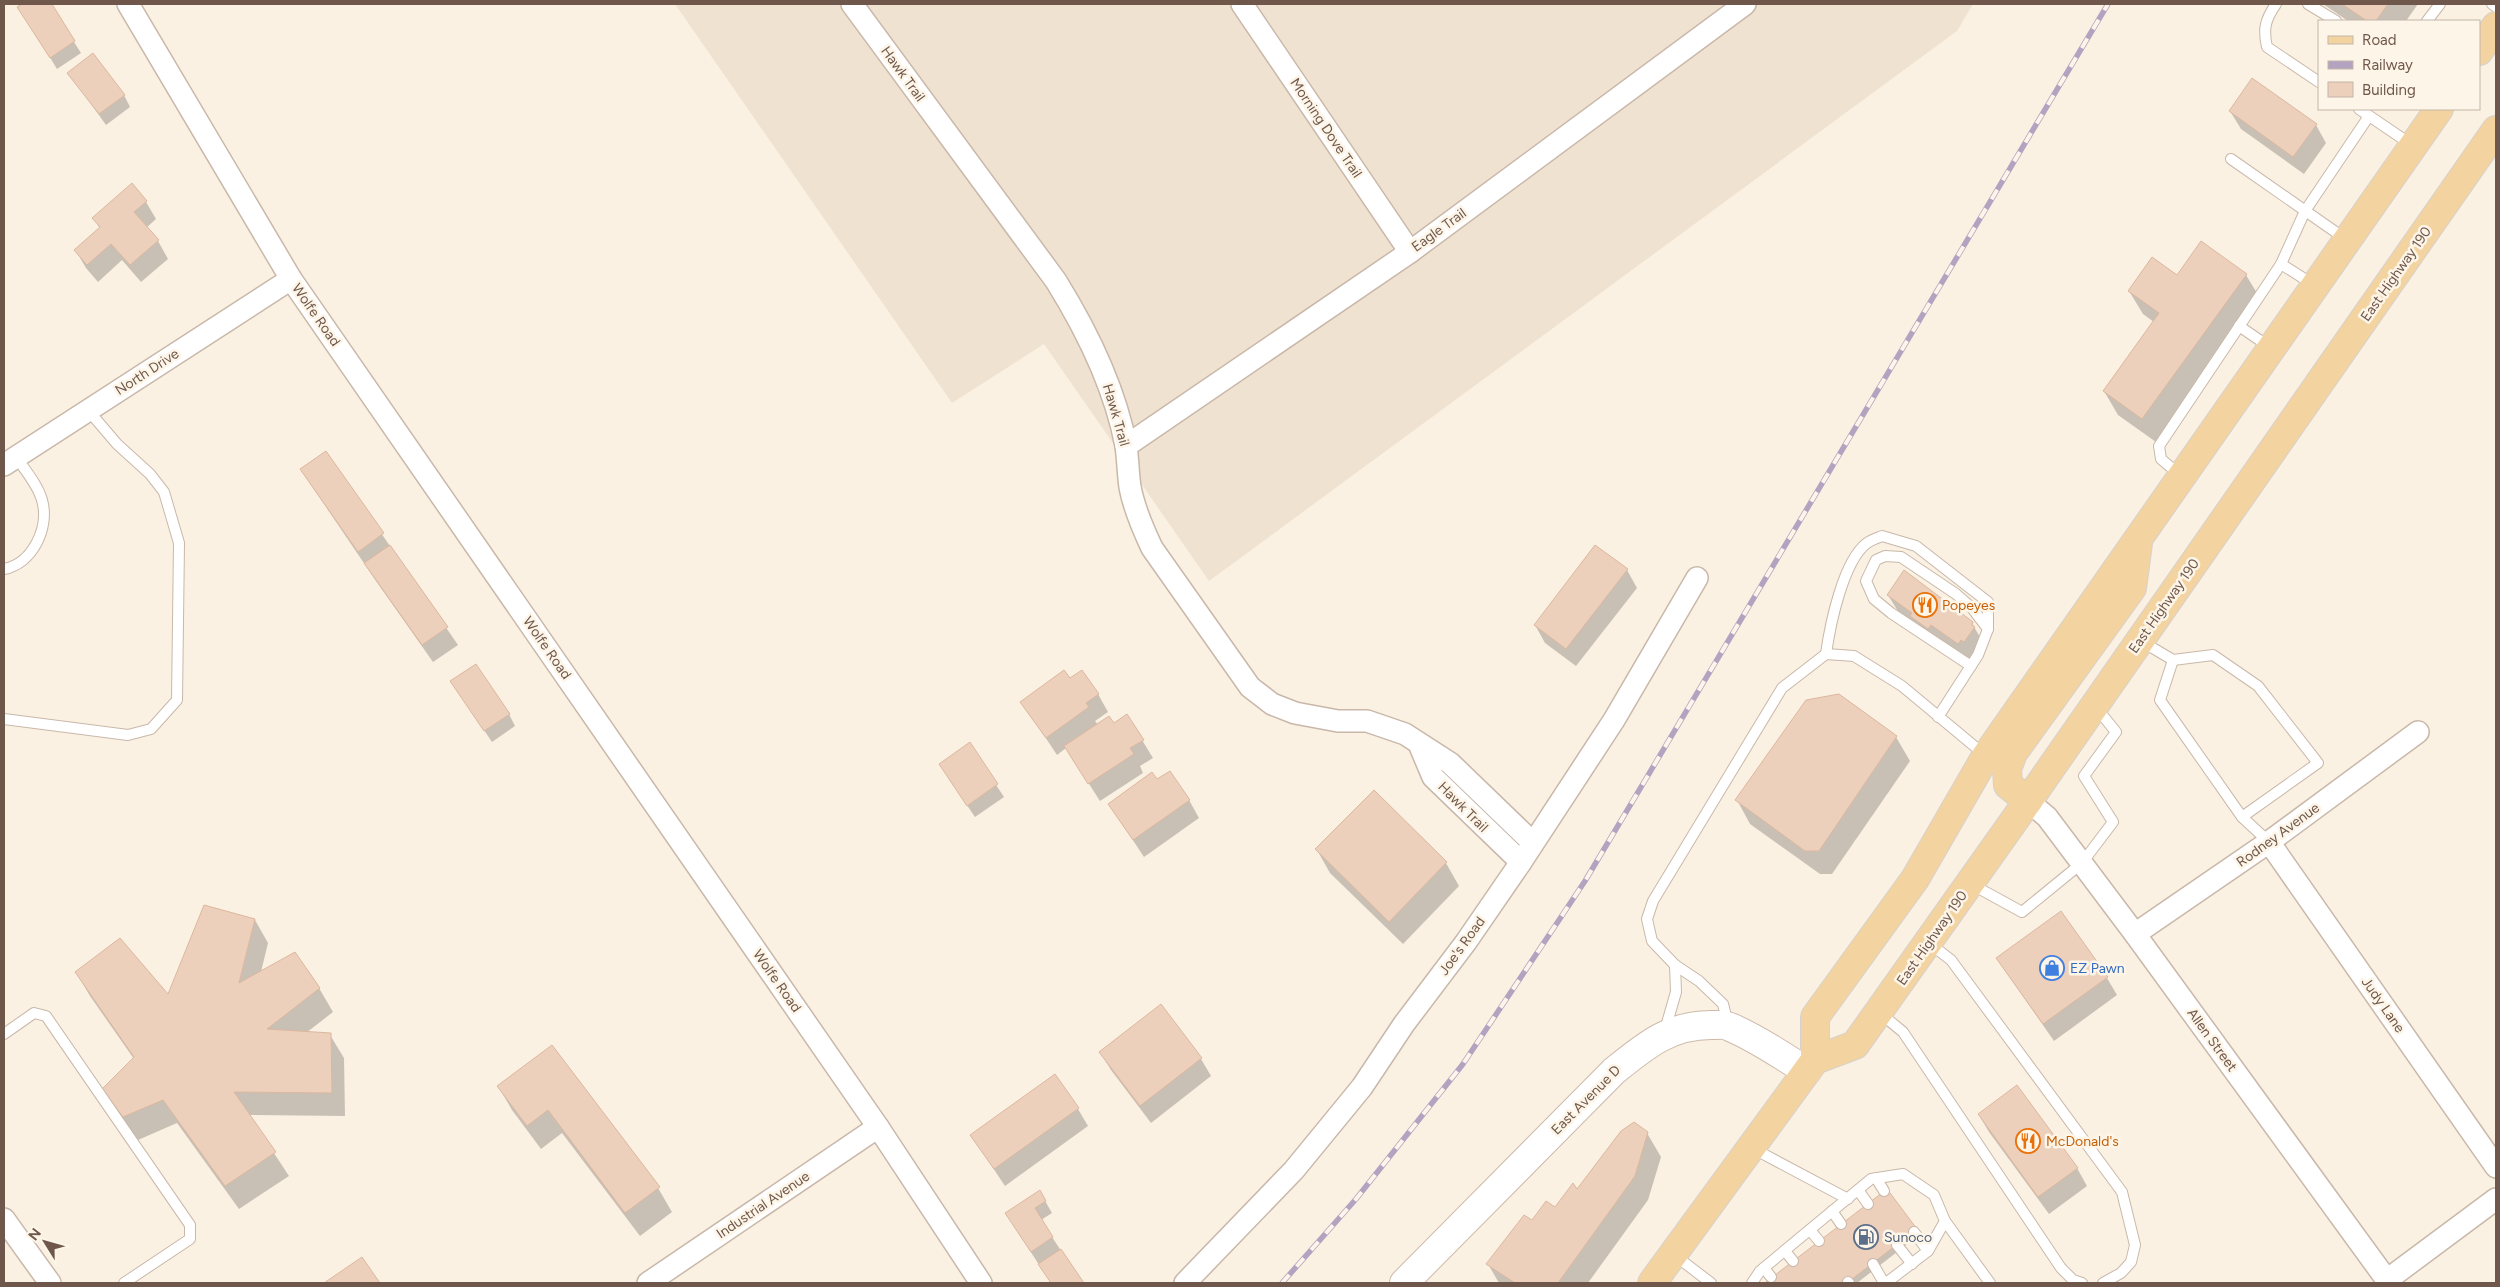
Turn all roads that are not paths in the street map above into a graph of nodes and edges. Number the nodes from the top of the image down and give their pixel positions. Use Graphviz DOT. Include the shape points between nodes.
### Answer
graph roads {
  1 [pos="128,4"];
  2 [pos="852,4"];
  3 [pos="1242,4"];
  4 [pos="1745,4"];
  5 [pos="2276,4"];
  6 [pos="2308,4"];
  7 [pos="2440,4"];
  8 [pos="2492,4"];
  9 [pos="2496,7"];
  10 [pos="2334,20"];
  11 [pos="2428,20"];
  12 [pos="2496,26"];
  13 [pos="2480,50"];
  14 [pos="2318,81"];
  15 [pos="2360,110"];
  16 [pos="2437,110"];
  17 [pos="2369,116"];
  18 [pos="2496,130"];
  19 [pos="2413,145"];
  20 [pos="2230,159"];
  21 [pos="2305,211"];
  22 [pos="2347,240"];
  23 [pos="1410,252"];
  24 [pos="2281,264"];
  25 [pos="291,279"];
  26 [pos="2315,286"];
  27 [pos="2239,326"];
  28 [pos="2271,348"];
  29 [pos="88,410"];
  30 [pos="1126,446"];
  31 [pos="10,461"];
  32 [pos="2182,477"];
  33 [pos="2138,539"];
  34 [pos="4,569"];
  35 [pos="1697,578"];
  36 [pos="1988,629"];
  37 [pos="2140,641"];
  38 [pos="1826,654"];
  39 [pos="2173,660"];
  40 [pos="1971,666"];
  41 [pos="2095,706"];
  42 [pos="1938,717"];
  43 [pos="4,720"];
  44 [pos="2418,732"];
  45 [pos="1419,744"];
  46 [pos="1986,756"];
  47 [pos="2028,801"];
  48 [pos="2242,817"];
  49 [pos="2269,842"];
  50 [pos="1533,843"];
  51 [pos="1521,862"];
  52 [pos="2082,863"];
  53 [pos="1970,883"];
  54 [pos="2135,934"];
  55 [pos="1928,943"];
  56 [pos="1675,965"];
  57 [pos="1879,1012"];
  58 [pos="1728,1026"];
  59 [pos="4,1034"];
  60 [pos="1664,1035"];
  61 [pos="1811,1065"];
  62 [pos="878,1126"];
  63 [pos="1751,1148"];
  64 [pos="2496,1167"];
  65 [pos="1876,1178"];
  66 [pos="1858,1190"];
  67 [pos="1884,1191"];
  68 [pos="1848,1199"];
  69 [pos="2496,1199"];
  70 [pos="1868,1204"];
  71 [pos="1832,1212"];
  72 [pos="4,1219"];
  73 [pos="1945,1221"];
  74 [pos="1841,1224"];
  75 [pos="1810,1230"];
  76 [pos="1914,1232"];
  77 [pos="1819,1241"];
  78 [pos="1897,1245"];
  79 [pos="1785,1250"];
  80 [pos="1928,1251"];
  81 [pos="1672,1254"];
  82 [pos="1793,1261"];
  83 [pos="1873,1264"];
  84 [pos="1912,1264"];
  85 [pos="1764,1268"];
  86 [pos="1772,1277"];
  87 [pos="2388,1282"];
  88 [pos="50,1283"];
  89 [pos="124,1283"];
  90 [pos="648,1283"];
  91 [pos="981,1283"];
  92 [pos="1185,1283"];
  93 [pos="1404,1283"];
  94 [pos="1652,1283"];
  95 [pos="1711,1283"];
  96 [pos="1752,1283"];
  97 [pos="1885,1283"];
  98 [pos="1990,1283"];
  99 [pos="2082,1283"];
  100 [pos="2103,1283"];
  1 -- 25 [label="street, Wolfe Road"];
  2 -- 30 [label="street, Hawk Trail" via="1056,281 1109,387"];
  3 -- 23 [label="street, Morning Dove Trail"];
  4 -- 23 [label="street, Eagle Trail"];
  5 -- 14 [label="lane" via="2264,31 2267,47"];
  6 -- 10 [label="lane"];
  7 -- 11 [label="lane"];
  8 -- 9 [label="lane"];
  12 -- 13 [label="main road"];
  15 -- 17 [label="lane"];
  16 -- 19 [label="main road"];
  17 -- 19 [label="lane"];
  17 -- 21 [label="lane"];
  18 -- 37 [label="main road, East Highway 190"];
  19 -- 22 [label="main road"];
  20 -- 21 [label="lane"];
  21 -- 22 [label="lane"];
  21 -- 24 [label="lane"];
  22 -- 26 [label="main road"];
  23 -- 30 [label="street, Eagle Trail"];
  24 -- 26 [label="lane"];
  24 -- 27 [label="lane"];
  25 -- 29 [label="street, North Drive"];
  25 -- 62 [label="street, Wolfe Road"];
  26 -- 28 [label="main road"];
  27 -- 28 [label="lane"];
  27 -- 32 [label="lane" via="2159,446 2161,459"];
  28 -- 32 [label="main road"];
  29 -- 31 [label="street, North Drive"];
  29 -- 43 [label="lane" via="164,492 179,543 177,700 151,729 128,735"];
  30 -- 45 [label="street, Hawk Trail" via="1130,489 1152,548 1250,687 1272,704 1296,714 1338,721 1367,721 1405,734"];
  31 -- 34 [label="lane" via="43,501 39,540 29,556 16,567"];
  32 -- 33 [label="main road"];
  33 -- 46 [label="main road"];
  33 -- 47 [label="main road" via="2132,588 2013,753 2007,769 2008,785"];
  35 -- 50 [label="street, Joe's Road" via="1614,720"];
  36 -- 38 [label="lane" via="1988,602 1916,546 1882,536 1867,543 1843,582"];
  36 -- 40 [label="lane"];
  36 -- 40 [label="lane" via="1956,594 1901,557 1885,556 1876,560 1866,581 1874,599"];
  37 -- 39 [label="lane"];
  37 -- 41 [label="main road, East Highway 190"];
  38 -- 42 [label="lane" via="1854,656 1902,686"];
  38 -- 56 [label="lane" via="1782,688 1653,902 1647,918 1652,941"];
  39 -- 48 [label="lane" via="2160,700"];
  39 -- 48 [label="lane" via="2213,655 2258,686 2318,763"];
  40 -- 42 [label="lane"];
  41 -- 47 [label="main road, East Highway 190"];
  41 -- 52 [label="lane" via="2116,732 2084,776 2113,822"];
  42 -- 46 [label="lane"];
  44 -- 49 [label="street, Rodney Avenue"];
  45 -- 50 [label="street, Hawk Trail" via="1450,763"];
  45 -- 51 [label="street, Hawk Trail" via="1433,777"];
  46 -- 61 [label="main road" via="1915,879 1815,1017"];
  47 -- 52 [label="street, Allen Street" via="2047,817"];
  47 -- 53 [label="main road, East Highway 190"];
  48 -- 49 [label="lane"];
  49 -- 54 [label="street, Rodney Avenue"];
  49 -- 64 [label="street, Judy Lane"];
  50 -- 51 [label="street, Joe's Road"];
  51 -- 92 [label="street, Joe's Road" via="1362,1087 1294,1170"];
  52 -- 53 [label="lane" via="2022,912"];
  52 -- 54 [label="street, Allen Street"];
  53 -- 55 [label="main road, East Highway 190"];
  54 -- 87 [label="street, Allen Street"];
  55 -- 57 [label="main road, East Highway 190"];
  55 -- 100 [label="lane" via="1951,960 2122,1192 2135,1245 2131,1262 2121,1273"];
  56 -- 58 [label="lane" via="1699,980 1723,1004"];
  56 -- 60 [label="lane" via="1676,992"];
  57 -- 61 [label="main road, East Highway 190" via="1856,1045"];
  57 -- 99 [label="lane" via="1903,1032 2061,1268"];
  58 -- 60 [label="main road, East Avenue D" via="1700,1025"];
  58 -- 61 [label="main road, East Avenue D"];
  59 -- 89 [label="lane" via="34,1014 46,1016 190,1224 190,1239"];
  60 -- 93 [label="main road, East Avenue D" via="1642,1048 1614,1072"];
  61 -- 63 [label="main road"];
  62 -- 90 [label="street, Industrial Avenue"];
  62 -- 91 [label="street, Wolfe Road"];
  63 -- 68 [label="lane"];
  63 -- 81 [label="main road"];
  65 -- 66 [label="lane"];
  65 -- 67 [label="lane"];
  65 -- 73 [label="lane" via="1903,1174 1934,1195"];
  66 -- 68 [label="lane"];
  66 -- 70 [label="lane"];
  68 -- 71 [label="lane"];
  69 -- 87 [label="street"];
  71 -- 74 [label="lane"];
  71 -- 75 [label="lane"];
  72 -- 88 [label="street"];
  73 -- 80 [label="lane"];
  73 -- 98 [label="lane"];
  75 -- 77 [label="lane"];
  75 -- 79 [label="lane"];
  76 -- 80 [label="lane"];
  78 -- 84 [label="lane"];
  79 -- 82 [label="lane"];
  79 -- 85 [label="lane"];
  80 -- 84 [label="lane"];
  81 -- 94 [label="main road"];
  81 -- 95 [label="lane"];
  83 -- 97 [label="lane"];
  84 -- 97 [label="lane"];
  85 -- 86 [label="lane"];
  85 -- 96 [label="lane"];
}
